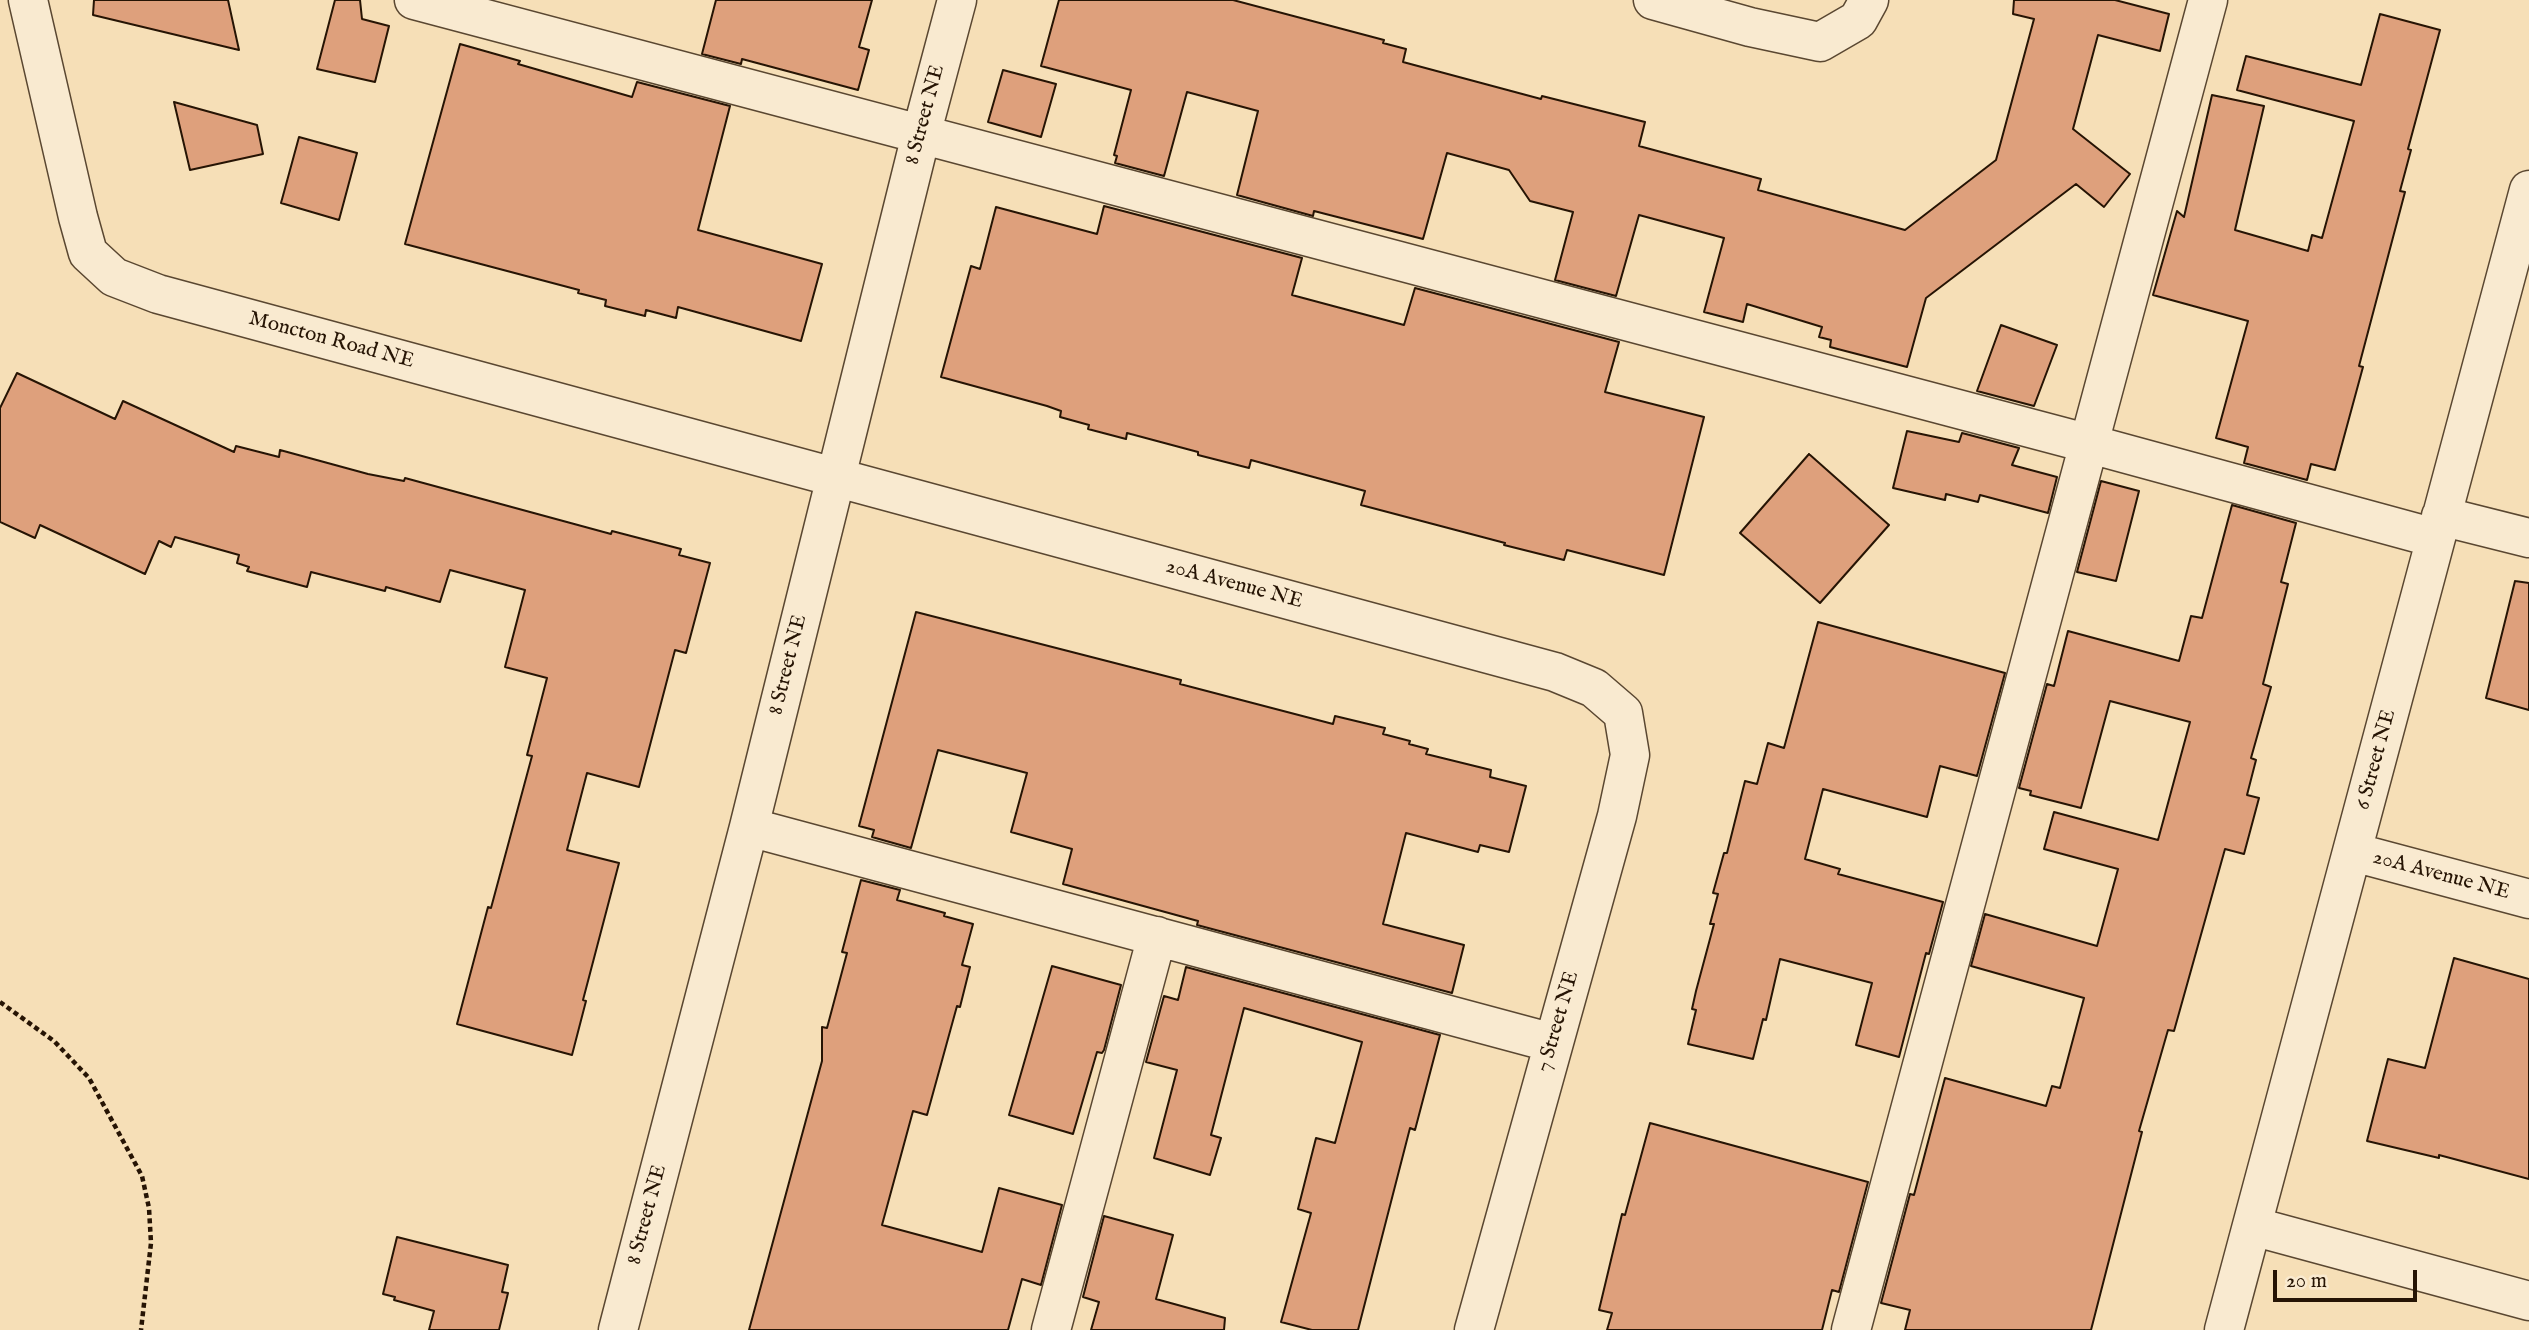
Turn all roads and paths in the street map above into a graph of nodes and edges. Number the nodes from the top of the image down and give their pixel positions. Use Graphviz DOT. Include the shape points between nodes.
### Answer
graph roads {
  1 [pos="29,0"];
  2 [pos="414,0"];
  3 [pos="957,0"];
  4 [pos="1653,0"];
  5 [pos="1869,0"];
  6 [pos="2208,0"];
  7 [pos="920,135"];
  8 [pos="2529,190"];
  9 [pos="2090,444"];
  10 [pos="835,477"];
  11 [pos="2438,527"];
  12 [pos="2529,538"];
  13 [pos="1623,713"];
  14 [pos="749,827"];
  15 [pos="2353,852"];
  16 [pos="2529,899"];
  17 [pos="1157,936"];
  18 [pos="0,1002"];
  19 [pos="1553,1043"];
  20 [pos="2252,1226"];
  21 [pos="2529,1301"];
  22 [pos="141,1330"];
  23 [pos="618,1330"];
  24 [pos="1051,1330"];
  25 [pos="1474,1330"];
  26 [pos="1851,1330"];
  27 [pos="2224,1330"];
  1 -- 10 [label="street, Moncton Road NE" via="88,254 114,277 158,294"];
  2 -- 7 [label="street"];
  3 -- 7 [label="street, 8 Street NE"];
  4 -- 5 [label="street" via="1820,42 1858,20"];
  6 -- 9 [label="street"];
  7 -- 9 [label="street"];
  7 -- 10 [label="street, 8 Street NE"];
  8 -- 11 [label="street, 6 Street NE"];
  9 -- 11 [label="street"];
  9 -- 26 [label="street"];
  10 -- 13 [label="street, 20A Avenue NE" via="1555,672 1594,688"];
  10 -- 14 [label="street, 8 Street NE"];
  11 -- 12 [label="street"];
  11 -- 15 [label="street, 6 Street NE"];
  13 -- 19 [label="street, 7 Street NE" via="1630,755 1620,804"];
  14 -- 17 [label="street"];
  14 -- 23 [label="street, 8 Street NE"];
  15 -- 16 [label="street, 20A Avenue NE"];
  15 -- 20 [label="street, 6 Street NE"];
  17 -- 19 [label="street"];
  17 -- 24 [label="street"];
  18 -- 22 [label="path" via="54,1041 89,1078 142,1175 151,1243"];
  19 -- 25 [label="street, 7 Street NE"];
  20 -- 21 [label="street"];
  20 -- 27 [label="street, 6 Street NE"];
}
